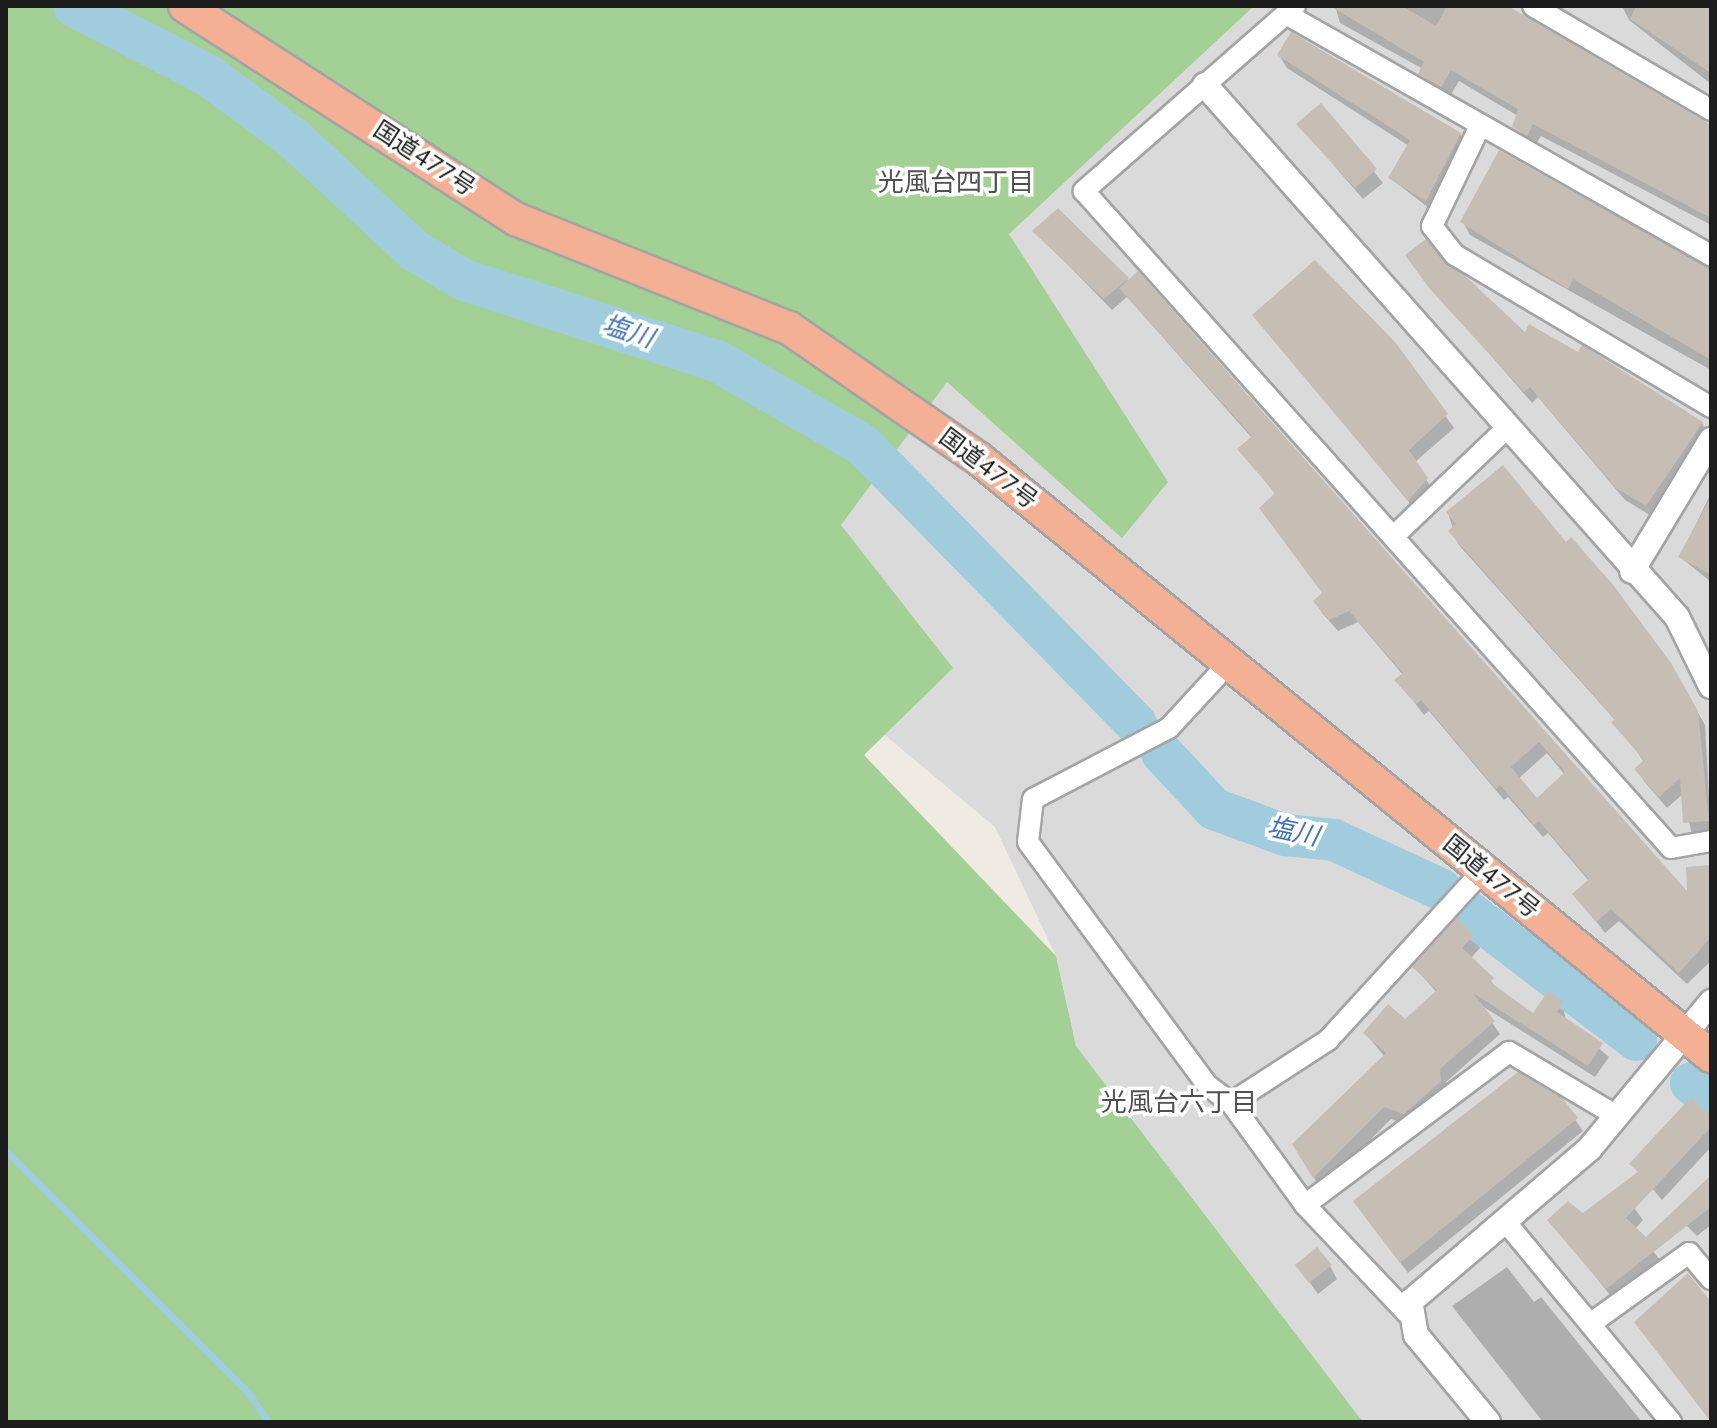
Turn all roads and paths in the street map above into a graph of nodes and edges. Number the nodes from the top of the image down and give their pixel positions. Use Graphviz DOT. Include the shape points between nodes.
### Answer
graph roads {
  1 [pos="185,6"];
  2 [pos="1533,6"];
  3 [pos="1291,10"];
  4 [pos="1205,85"];
  5 [pos="1711,110"];
  6 [pos="1480,126"];
  7 [pos="1711,255"];
  8 [pos="1711,407"];
  9 [pos="1506,429"];
  10 [pos="1711,440"];
  11 [pos="1396,534"];
  12 [pos="1632,571"];
  13 [pos="1228,664"];
  14 [pos="1708,670"];
  15 [pos="1711,841"];
  16 [pos="1483,870"];
  17 [pos="1711,1002"];
  18 [pos="1685,1036"];
  19 [pos="1711,1056"];
  20 [pos="1231,1103"];
  21 [pos="1617,1116"];
  22 [pos="1305,1205"];
  23 [pos="1504,1220"];
  24 [pos="1711,1279"];
  25 [pos="1407,1313"];
  26 [pos="1590,1324"];
  27 [pos="1488,1422"];
  28 [pos="1671,1422"];
  1 -- 13 [label="highway, 国道477号" via="516,219 789,328 979,459"];
  2 -- 5 [label="street"];
  3 -- 4 [label="street"];
  3 -- 6 [label="street"];
  4 -- 9 [label="street"];
  4 -- 11 [label="street" via="1084,191"];
  6 -- 7 [label="street"];
  6 -- 8 [label="street" via="1432,226 1455,255"];
  9 -- 11 [label="street"];
  9 -- 12 [label="street"];
  10 -- 12 [label="street"];
  11 -- 15 [label="street" via="1671,848"];
  12 -- 14 [label="street" via="1677,617"];
  13 -- 16 [label="highway, 国道477号"];
  13 -- 20 [label="street" via="1169,728 1033,799 1028,842 1207,1085"];
  16 -- 18 [label="highway, 国道477号"];
  16 -- 20 [label="street" via="1328,1040"];
  17 -- 18 [label="street"];
  18 -- 19 [label="highway, 国道477号"];
  18 -- 21 [label="street"];
  20 -- 22 [label="street"];
  21 -- 22 [label="street" via="1509,1052"];
  21 -- 23 [label="street"];
  22 -- 25 [label="street"];
  23 -- 25 [label="street" via="1419,1290"];
  23 -- 26 [label="street"];
  24 -- 26 [label="street" via="1689,1253"];
  25 -- 27 [label="street"];
  26 -- 28 [label="street"];
}
